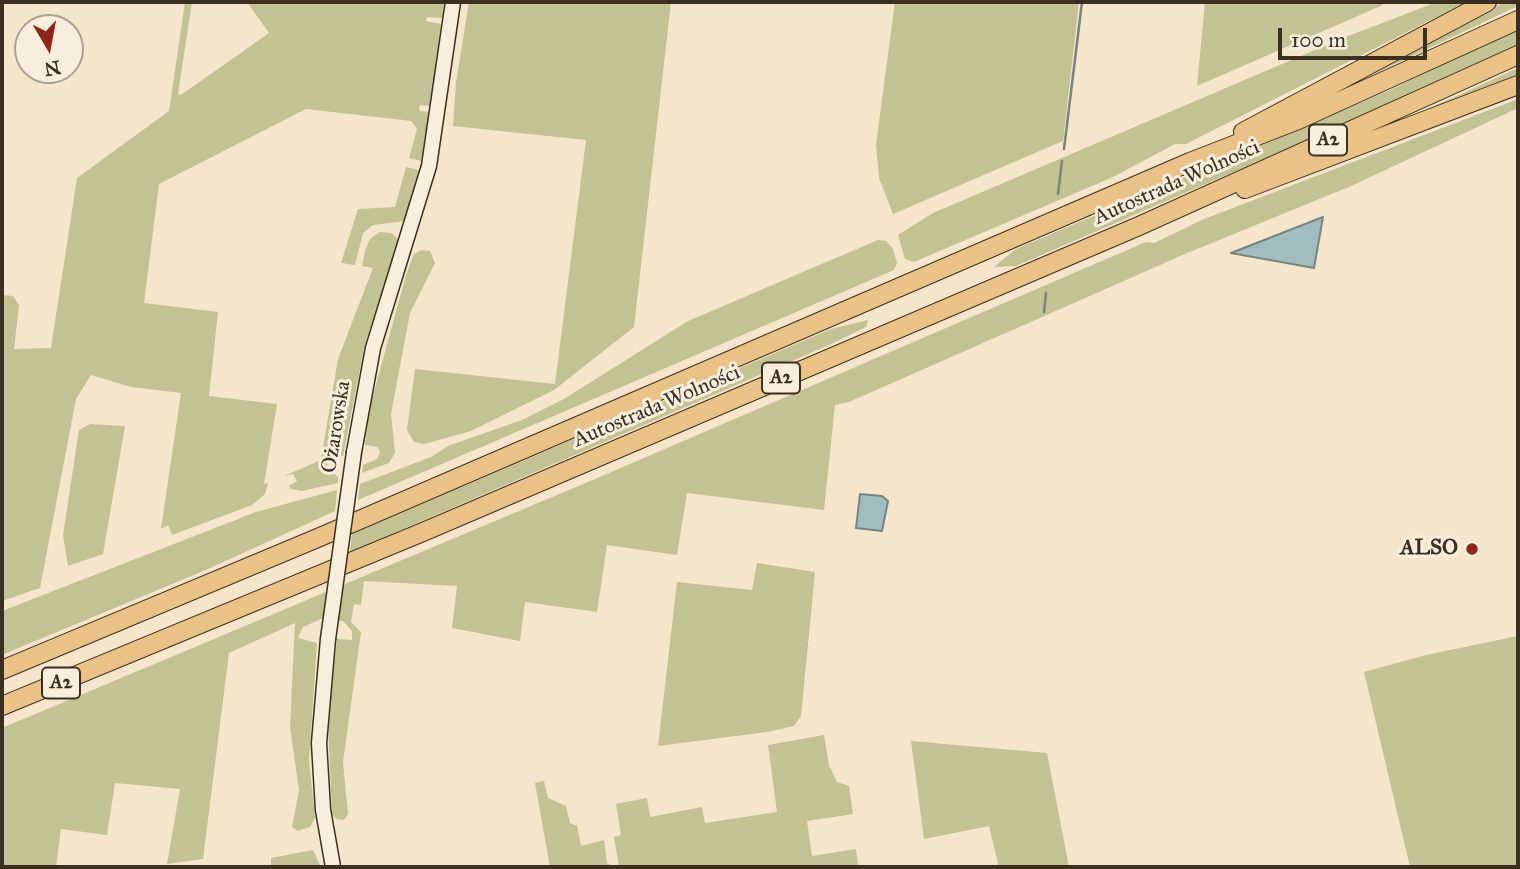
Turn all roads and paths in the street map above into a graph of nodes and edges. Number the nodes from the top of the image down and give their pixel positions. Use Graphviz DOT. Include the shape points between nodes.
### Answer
graph roads {
  1 [pos="453,2"];
  2 [pos="1487,2"];
  3 [pos="1518,20"];
  4 [pos="1518,55"];
  5 [pos="1518,85"];
  6 [pos="1190,162"];
  7 [pos="1139,226"];
  8 [pos="2,670"];
  9 [pos="2,706"];
  10 [pos="333,867"];
  1 -- 10 [label="main road, Ożarowska, bridge" via="429,166 373,348 328,639 318,743"];
  2 -- 6 [label="highway"];
  3 -- 6 [label="highway, Autostrada Wolności / A2" via="1298,120"];
  4 -- 7 [label="highway, Autostrada Wolności / A2"];
  5 -- 7 [label="highway"];
  6 -- 8 [label="highway, Autostrada Wolności / A2"];
  7 -- 9 [label="highway, Autostrada Wolności / A2"];
}
